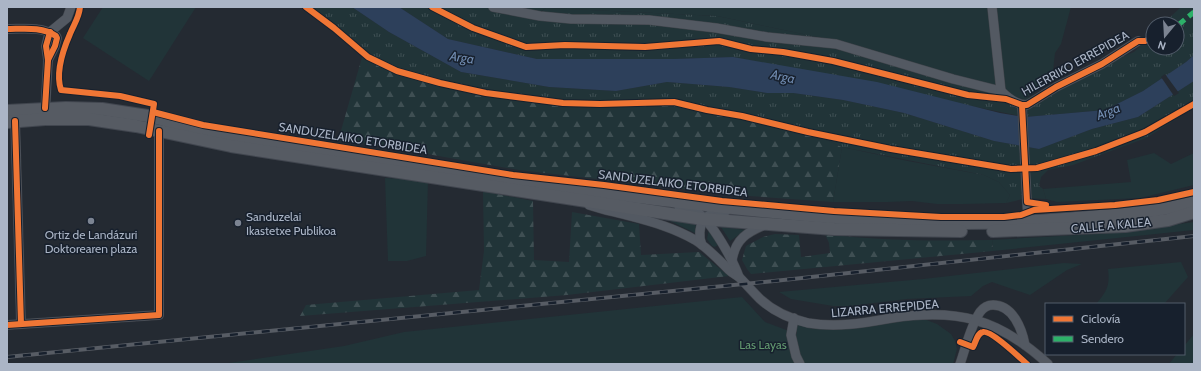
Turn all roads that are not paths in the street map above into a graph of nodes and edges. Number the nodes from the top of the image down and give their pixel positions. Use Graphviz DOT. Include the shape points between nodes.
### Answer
graph roads {
  1 [pos="72,7"];
  2 [pos="492,7"];
  3 [pos="992,7"];
  4 [pos="7,29"];
  5 [pos="50,32"];
  6 [pos="1138,41"];
  7 [pos="1001,91"];
  8 [pos="1022,109"];
  9 [pos="45,114"];
  10 [pos="11,117"];
  11 [pos="159,131"];
  12 [pos="580,195"];
  13 [pos="1194,202"];
  14 [pos="1194,212"];
  15 [pos="815,216"];
  16 [pos="704,219"];
  17 [pos="768,224"];
  18 [pos="1027,226"];
  19 [pos="738,242"];
  20 [pos="706,248"];
  21 [pos="724,248"];
  22 [pos="732,262"];
  23 [pos="739,277"];
  24 [pos="794,318"];
  25 [pos="976,320"];
  26 [pos="21,324"];
  27 [pos="7,325"];
  28 [pos="1025,345"];
  29 [pos="800,364"];
  30 [pos="960,364"];
  31 [pos="1048,364"];
  1 -- 5 [label="street" via="67,18"];
  2 -- 7 [label="street, HILERRIKO ERREPIDEA" via="571,19 649,20 836,44"];
  3 -- 7 [label="street"];
  4 -- 5 [label="street"];
  5 -- 9 [label="street" via="56,36 56,41 48,60"];
  6 -- 8 [label="street, HILERRIKO ERREPIDEA"];
  7 -- 8 [label="street, HILERRIKO ERREPIDEA"];
  8 -- 18 [label="street"];
  9 -- 10 [label="main road, SANDUZELAIKO ETORBIDEA"];
  9 -- 11 [label="main road, SANDUZELAIKO ETORBIDEA"];
  9 -- 12 [label="main road, SANDUZELAIKO ETORBIDEA" via="71,108 140,114 231,136 536,184"];
  10 -- 26 [label="street"];
  11 -- 12 [label="main road, SANDUZELAIKO ETORBIDEA" via="231,146"];
  11 -- 26 [label="street" via="159,316"];
  12 -- 15 [label="main road, SANDUZELAIKO ETORBIDEA"];
  12 -- 16 [label="main road, SANDUZELAIKO ETORBIDEA"];
  12 -- 20 [label="street, LIZARRA ERREPIDEA" via="602,210 662,225"];
  13 -- 18 [label="main road, CALLE A KALEA" via="1177,207"];
  14 -- 18 [label="main road, CALLE A KALEA" via="1168,220 1125,226"];
  15 -- 16 [label="street" via="789,218 716,211"];
  15 -- 18 [label="main road, SANDUZELAIKO ETORBIDEA"];
  16 -- 17 [label="main road, SANDUZELAIKO ETORBIDEA"];
  16 -- 20 [label="street" via="700,229 700,240"];
  16 -- 21 [label="street, LIZARRA ERREPIDEA"];
  17 -- 18 [label="main road, SANDUZELAIKO ETORBIDEA" via="834,230 902,231"];
  17 -- 19 [label="street" via="753,230"];
  19 -- 21 [label="street"];
  19 -- 22 [label="street"];
  20 -- 21 [label="street"];
  20 -- 23 [label="street, LIZARRA ERREPIDEA"];
  21 -- 22 [label="street, LIZARRA ERREPIDEA"];
  22 -- 23 [label="street, LIZARRA ERREPIDEA"];
  23 -- 24 [label="street, LIZARRA ERREPIDEA" via="770,307"];
  24 -- 25 [label="street, LIZARRA ERREPIDEA" via="824,325 846,325 916,316 948,316"];
  24 -- 29 [label="street" via="791,335"];
  25 -- 28 [label="street, LIZARRA ERREPIDEA" via="996,327"];
  25 -- 28 [label="street" via="981,311 991,305 1005,308 1023,333"];
  25 -- 30 [label="street"];
  26 -- 27 [label="street"];
  28 -- 31 [label="street, LIZARRA ERREPIDEA"];
}
